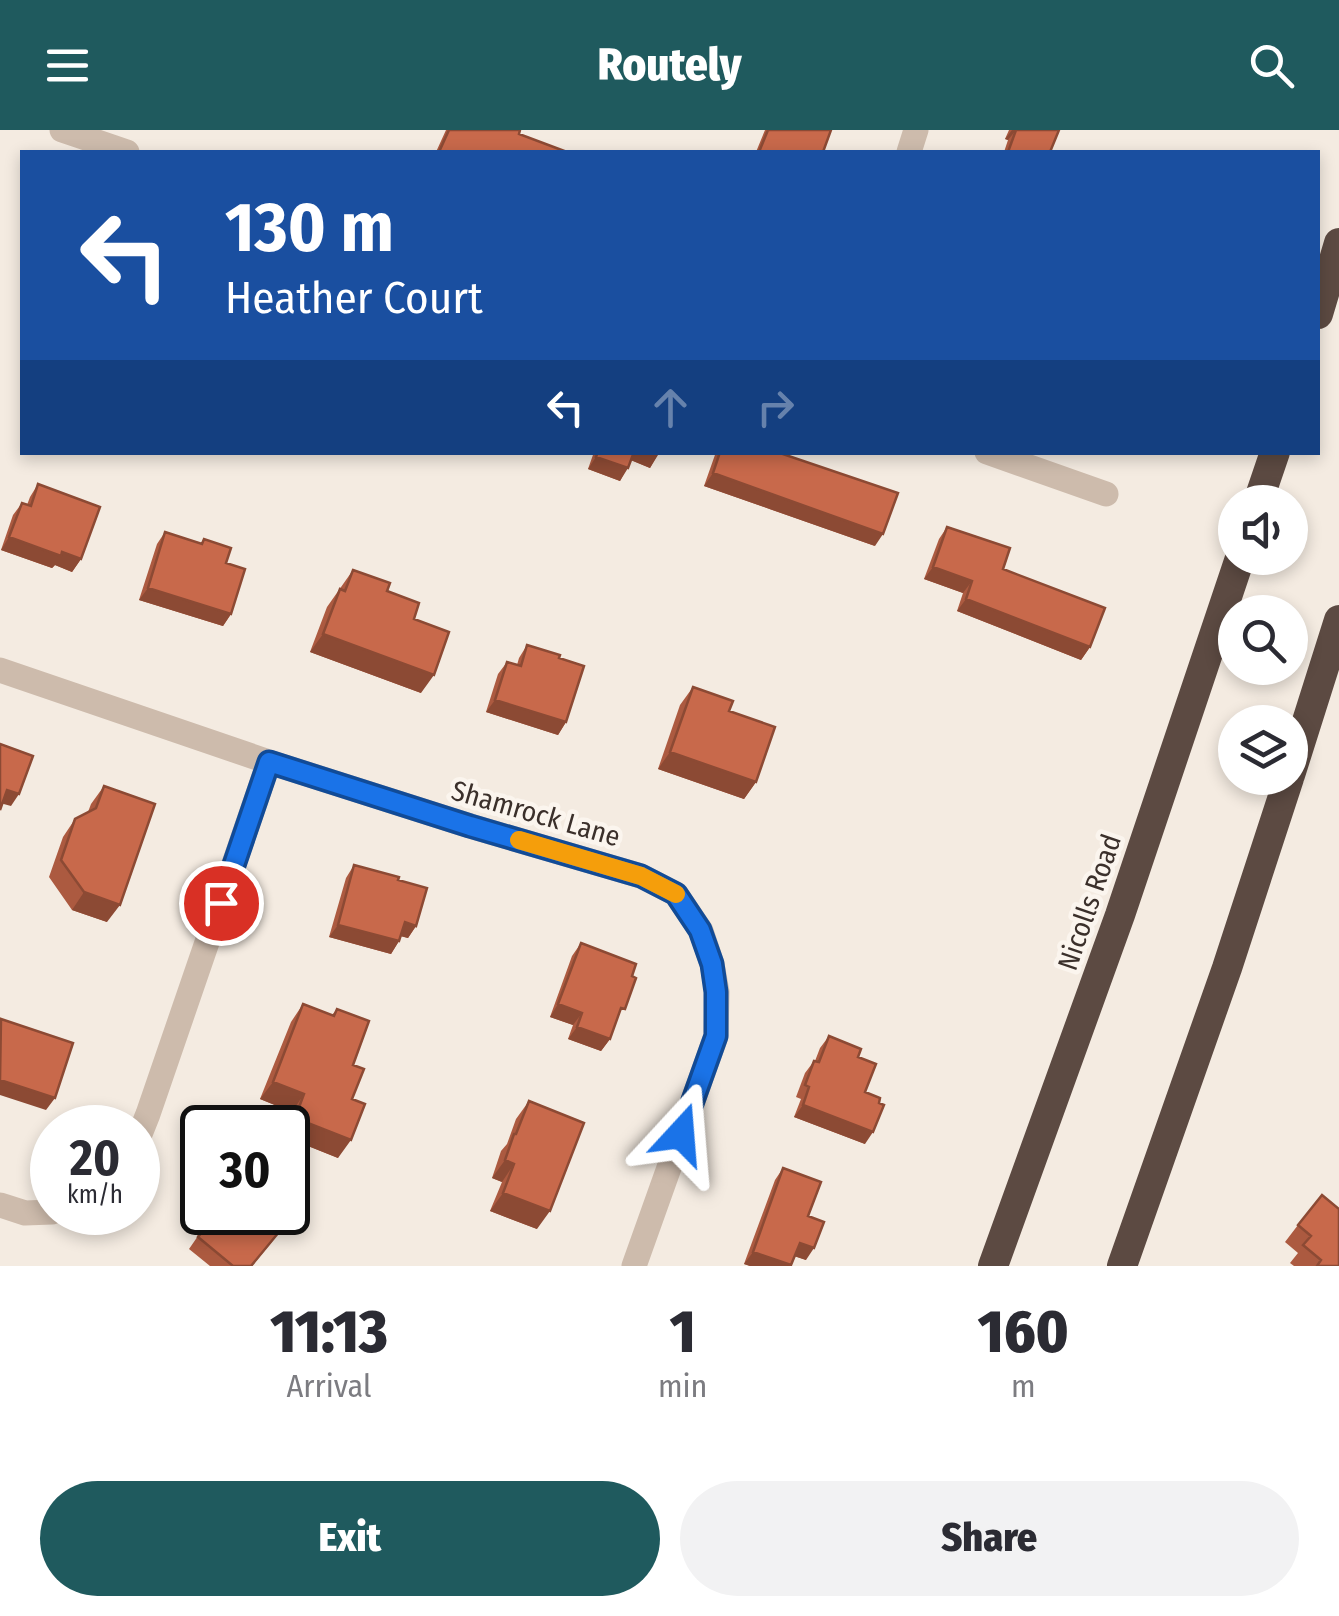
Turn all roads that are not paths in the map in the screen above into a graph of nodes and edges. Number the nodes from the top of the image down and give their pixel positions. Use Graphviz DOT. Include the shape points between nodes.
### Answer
graph roads {
  1 [pos="62,130"];
  2 [pos="121,150"];
  3 [pos="1339,243"];
  4 [pos="1320,307"];
  5 [pos="996,455"];
  6 [pos="1274,455"];
  7 [pos="1264,485"];
  8 [pos="1106,494"];
  9 [pos="1234,575"];
  10 [pos="1339,620"];
  11 [pos="0,670"];
  12 [pos="1308,719"];
  13 [pos="269,762"];
  14 [pos="1284,795"];
  15 [pos="151,1105"];
  16 [pos="0,1205"];
  17 [pos="30,1213"];
  18 [pos="634,1266"];
  19 [pos="993,1266"];
  20 [pos="1122,1266"];
  1 -- 2 [label="street"];
  3 -- 4 [label="highway"];
  5 -- 8 [label="street"];
  6 -- 7 [label="highway"];
  9 -- 19 [label="highway, Nicolls Road"];
  10 -- 12 [label="highway"];
  11 -- 13 [label="street, Shamrock Lane"];
  13 -- 15 [label="street"];
  13 -- 18 [label="street, Shamrock Lane" via="641,876 676,894 712,964 716,1036"];
  14 -- 20 [label="highway"];
  16 -- 17 [label="street"];
}
